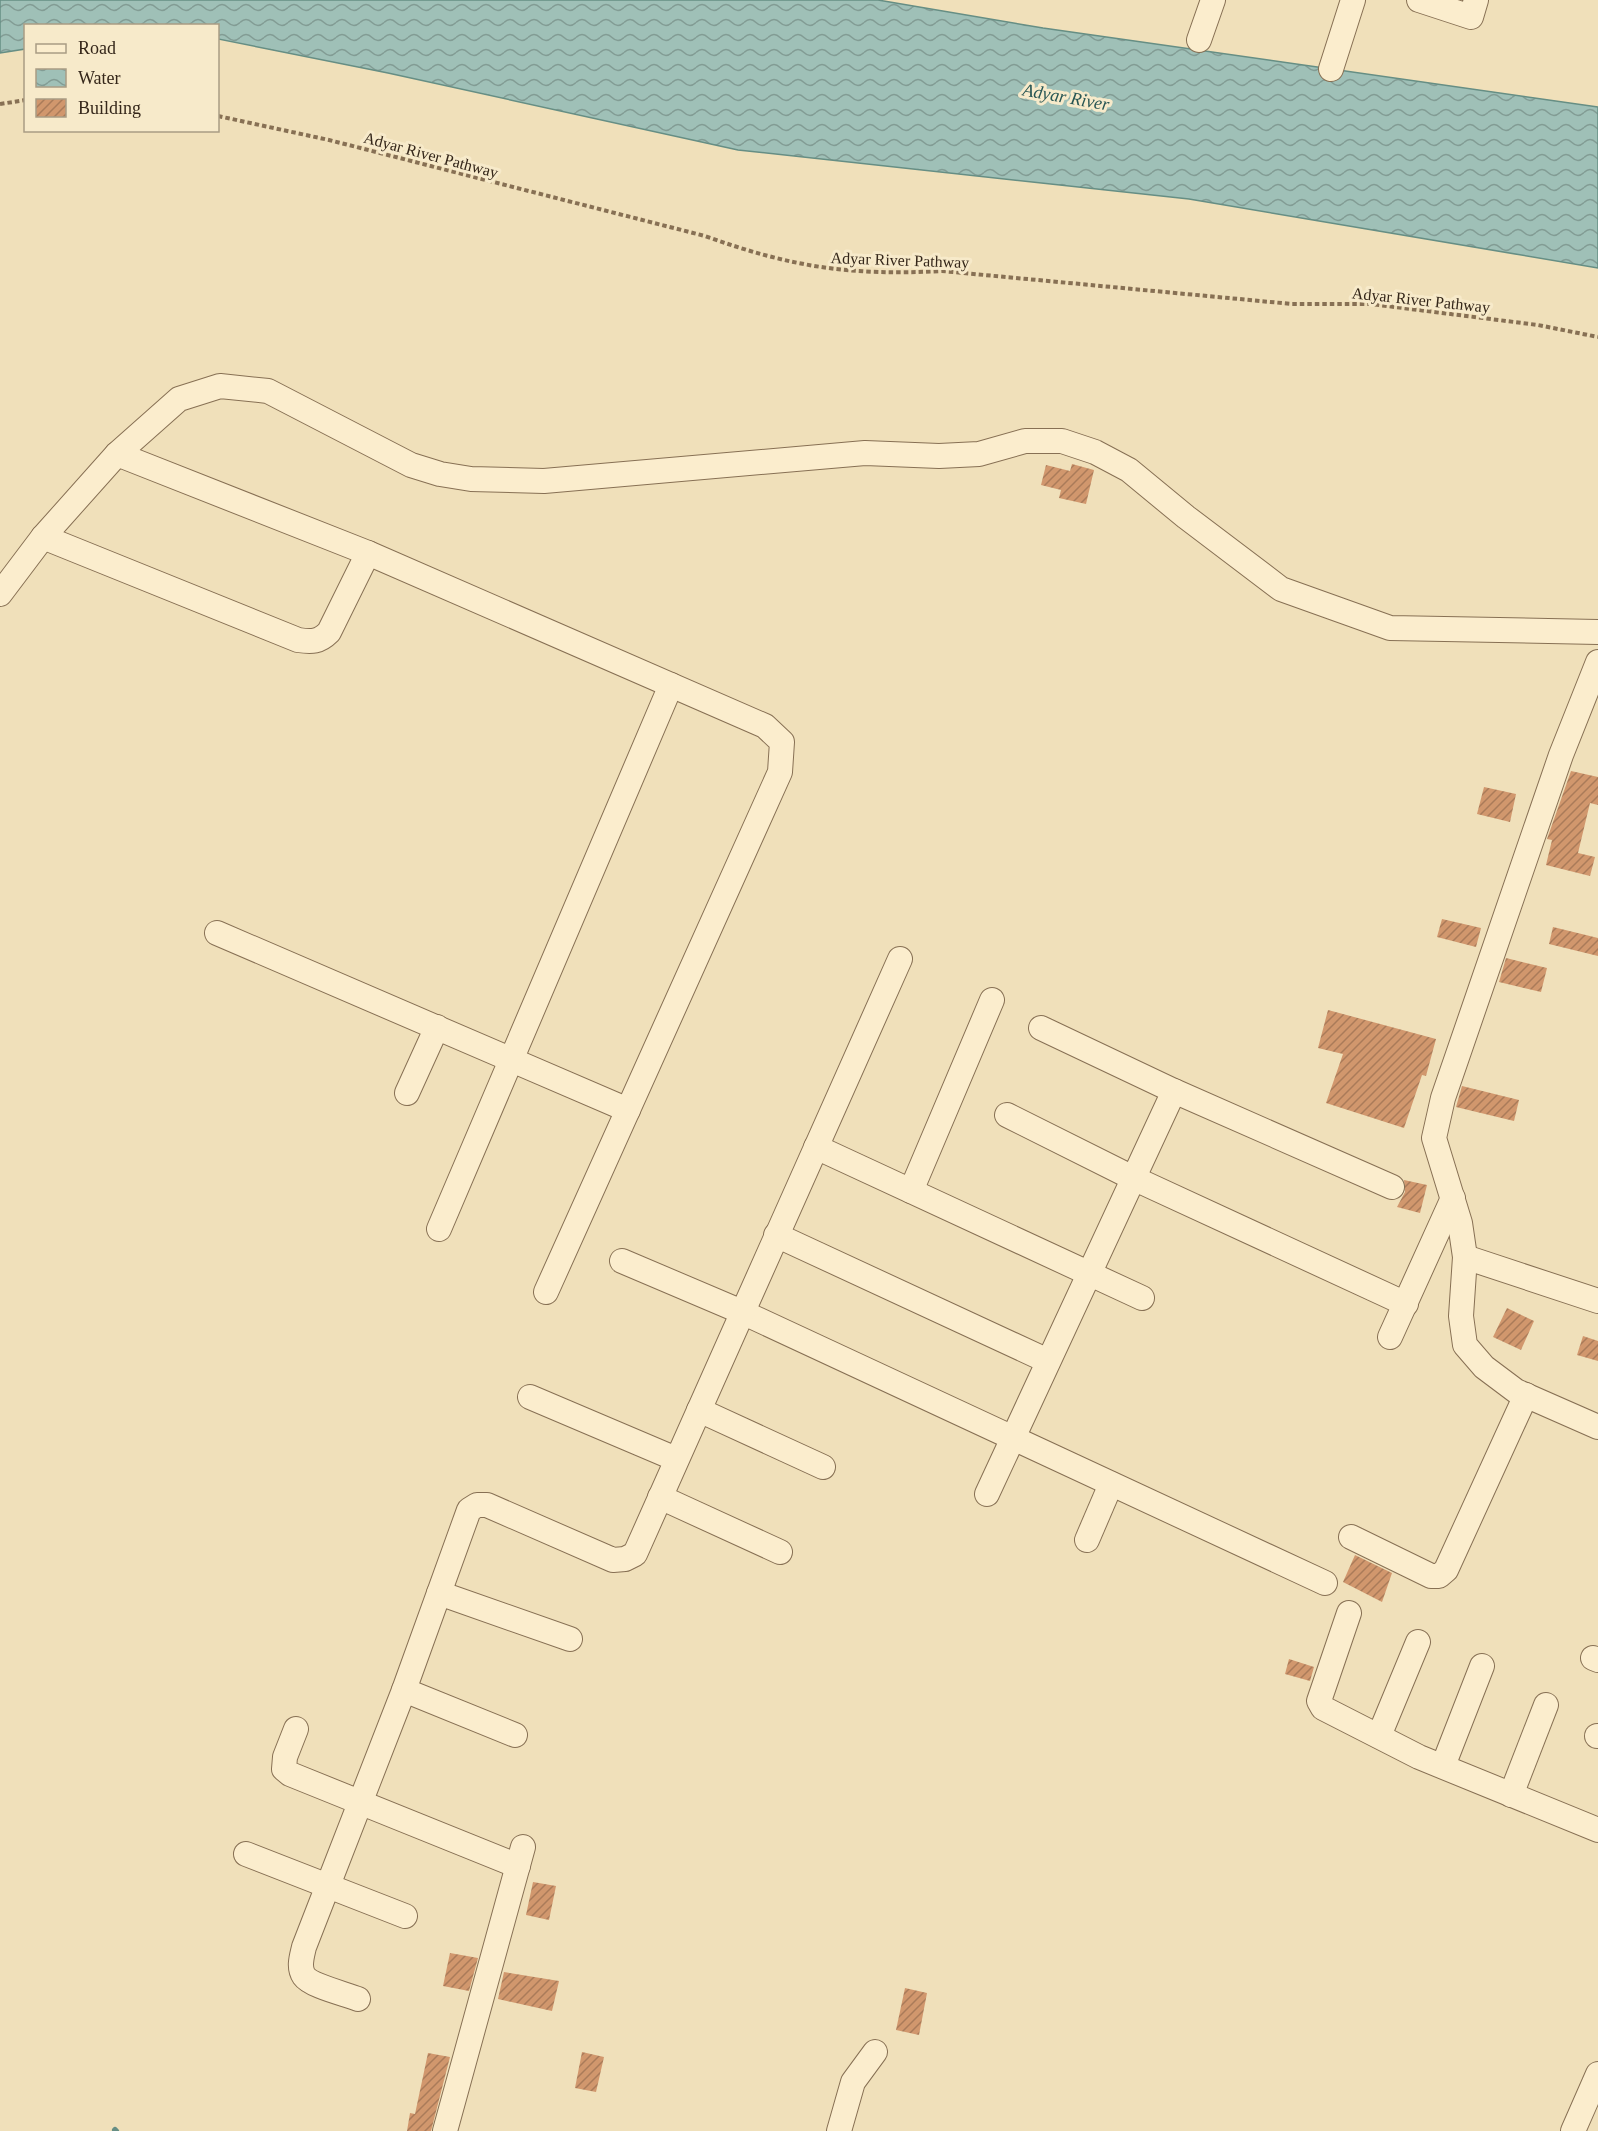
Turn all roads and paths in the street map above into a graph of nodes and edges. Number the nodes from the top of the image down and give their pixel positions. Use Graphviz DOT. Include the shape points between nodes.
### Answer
graph roads {
  1 [pos="1213,0"];
  2 [pos="1353,0"];
  3 [pos="1419,0"];
  4 [pos="1476,0"];
  5 [pos="1199,40"];
  6 [pos="1331,69"];
  7 [pos="24,100"];
  8 [pos="0,104"];
  9 [pos="219,116"];
  10 [pos="1598,337"];
  11 [pos="117,454"];
  12 [pos="43,537"];
  13 [pos="368,553"];
  14 [pos="0,594"];
  15 [pos="1598,632"];
  16 [pos="1598,662"];
  17 [pos="671,685"];
  18 [pos="217,933"];
  19 [pos="900,959"];
  20 [pos="992,1000"];
  21 [pos="437,1027"];
  22 [pos="1041,1028"];
  23 [pos="512,1059"];
  24 [pos="1174,1091"];
  25 [pos="407,1093"];
  26 [pos="628,1110"];
  27 [pos="1006,1115"];
  28 [pos="816,1147"];
  29 [pos="1133,1178"];
  30 [pos="1392,1187"];
  31 [pos="911,1191"];
  32 [pos="1452,1198"];
  33 [pos="439,1229"];
  34 [pos="776,1235"];
  35 [pos="1465,1257"];
  36 [pos="622,1261"];
  37 [pos="1089,1273"];
  38 [pos="546,1292"];
  39 [pos="1142,1298"];
  40 [pos="1598,1301"];
  41 [pos="1406,1304"];
  42 [pos="742,1312"];
  43 [pos="1390,1337"];
  44 [pos="1048,1361"];
  45 [pos="1526,1395"];
  46 [pos="530,1397"];
  47 [pos="699,1410"];
  48 [pos="1598,1427"];
  49 [pos="1013,1438"];
  50 [pos="676,1459"];
  51 [pos="823,1467"];
  52 [pos="1111,1484"];
  53 [pos="987,1494"];
  54 [pos="660,1497"];
  55 [pos="1351,1538"];
  56 [pos="1087,1540"];
  57 [pos="780,1551"];
  58 [pos="1325,1583"];
  59 [pos="439,1593"];
  60 [pos="1349,1612"];
  61 [pos="570,1638"];
  62 [pos="1418,1642"];
  63 [pos="1482,1666"];
  64 [pos="404,1690"];
  65 [pos="1546,1705"];
  66 [pos="296,1729"];
  67 [pos="515,1735"];
  68 [pos="1379,1736"];
  69 [pos="1443,1766"];
  70 [pos="1511,1795"];
  71 [pos="359,1802"];
  72 [pos="1598,1830"];
  73 [pos="246,1854"];
  74 [pos="327,1886"];
  75 [pos="405,1916"];
  76 [pos="358,1999"];
  77 [pos="875,2052"];
  78 [pos="1598,2073"];
  79 [pos="445,2131"];
  80 [pos="839,2131"];
  81 [pos="1573,2131"];
  1 -- 5 [label="street"];
  2 -- 6 [label="street"];
  3 -- 4 [label="street" via="1471,17"];
  7 -- 8 [label="path"];
  9 -- 10 [label="path, Adyar River Pathway" via="329,140 705,236 759,256 829,270 883,274 942,271 1292,304 1371,304 1538,325"];
  11 -- 12 [label="street"];
  11 -- 13 [label="street"];
  11 -- 15 [label="street" via="179,399 220,386 268,391 411,465 471,478 544,481 864,453 979,454 1025,441 1062,441 1095,452 1129,470 1281,589 1390,628"];
  12 -- 13 [label="street" via="298,640 312,642 329,632"];
  12 -- 14 [label="street"];
  13 -- 17 [label="street"];
  16 -- 32 [label="street" via="1561,755 1443,1098 1434,1138"];
  17 -- 23 [label="street"];
  17 -- 26 [label="street" via="765,726 782,742 782,759 780,772"];
  18 -- 21 [label="street"];
  19 -- 28 [label="street"];
  20 -- 31 [label="street"];
  21 -- 23 [label="street"];
  21 -- 25 [label="street"];
  22 -- 24 [label="street"];
  23 -- 26 [label="street"];
  23 -- 33 [label="street"];
  24 -- 29 [label="street"];
  24 -- 30 [label="street"];
  26 -- 38 [label="street"];
  27 -- 29 [label="street"];
  28 -- 31 [label="street"];
  28 -- 34 [label="street"];
  29 -- 37 [label="street"];
  29 -- 41 [label="street"];
  31 -- 37 [label="street"];
  32 -- 35 [label="street"];
  32 -- 41 [label="street"];
  34 -- 42 [label="street"];
  34 -- 44 [label="street"];
  35 -- 40 [label="street"];
  35 -- 45 [label="street" via="1461,1316 1465,1345 1484,1367"];
  36 -- 42 [label="street"];
  37 -- 39 [label="street"];
  37 -- 44 [label="street"];
  41 -- 43 [label="street"];
  42 -- 47 [label="street"];
  42 -- 49 [label="street"];
  44 -- 49 [label="street"];
  45 -- 48 [label="street"];
  45 -- 55 [label="street" via="1446,1570 1439,1576 1431,1576"];
  46 -- 50 [label="street"];
  47 -- 50 [label="street"];
  47 -- 51 [label="street"];
  49 -- 52 [label="street"];
  49 -- 53 [label="street"];
  50 -- 54 [label="street"];
  52 -- 56 [label="street"];
  52 -- 58 [label="street"];
  54 -- 57 [label="street"];
  54 -- 59 [label="street" via="635,1554 613,1560 497,1508 477,1505 469,1510"];
  59 -- 61 [label="street"];
  59 -- 64 [label="street"];
  60 -- 68 [label="street" via="1319,1701 1323,1708"];
  62 -- 68 [label="street"];
  63 -- 69 [label="street"];
  64 -- 67 [label="street"];
  64 -- 71 [label="street"];
  65 -- 70 [label="street"];
  66 -- 71 [label="street" via="284,1769"];
  68 -- 69 [label="street"];
  69 -- 70 [label="street"];
  70 -- 72 [label="street"];
  71 -- 74 [label="street"];
  71 -- 79 [label="street" via="521,1856"];
  73 -- 74 [label="street"];
  74 -- 75 [label="street"];
  74 -- 76 [label="street" via="300,1963 304,1976 312,1982"];
  77 -- 80 [label="street" via="853,2082"];
  78 -- 81 [label="street"];
}
